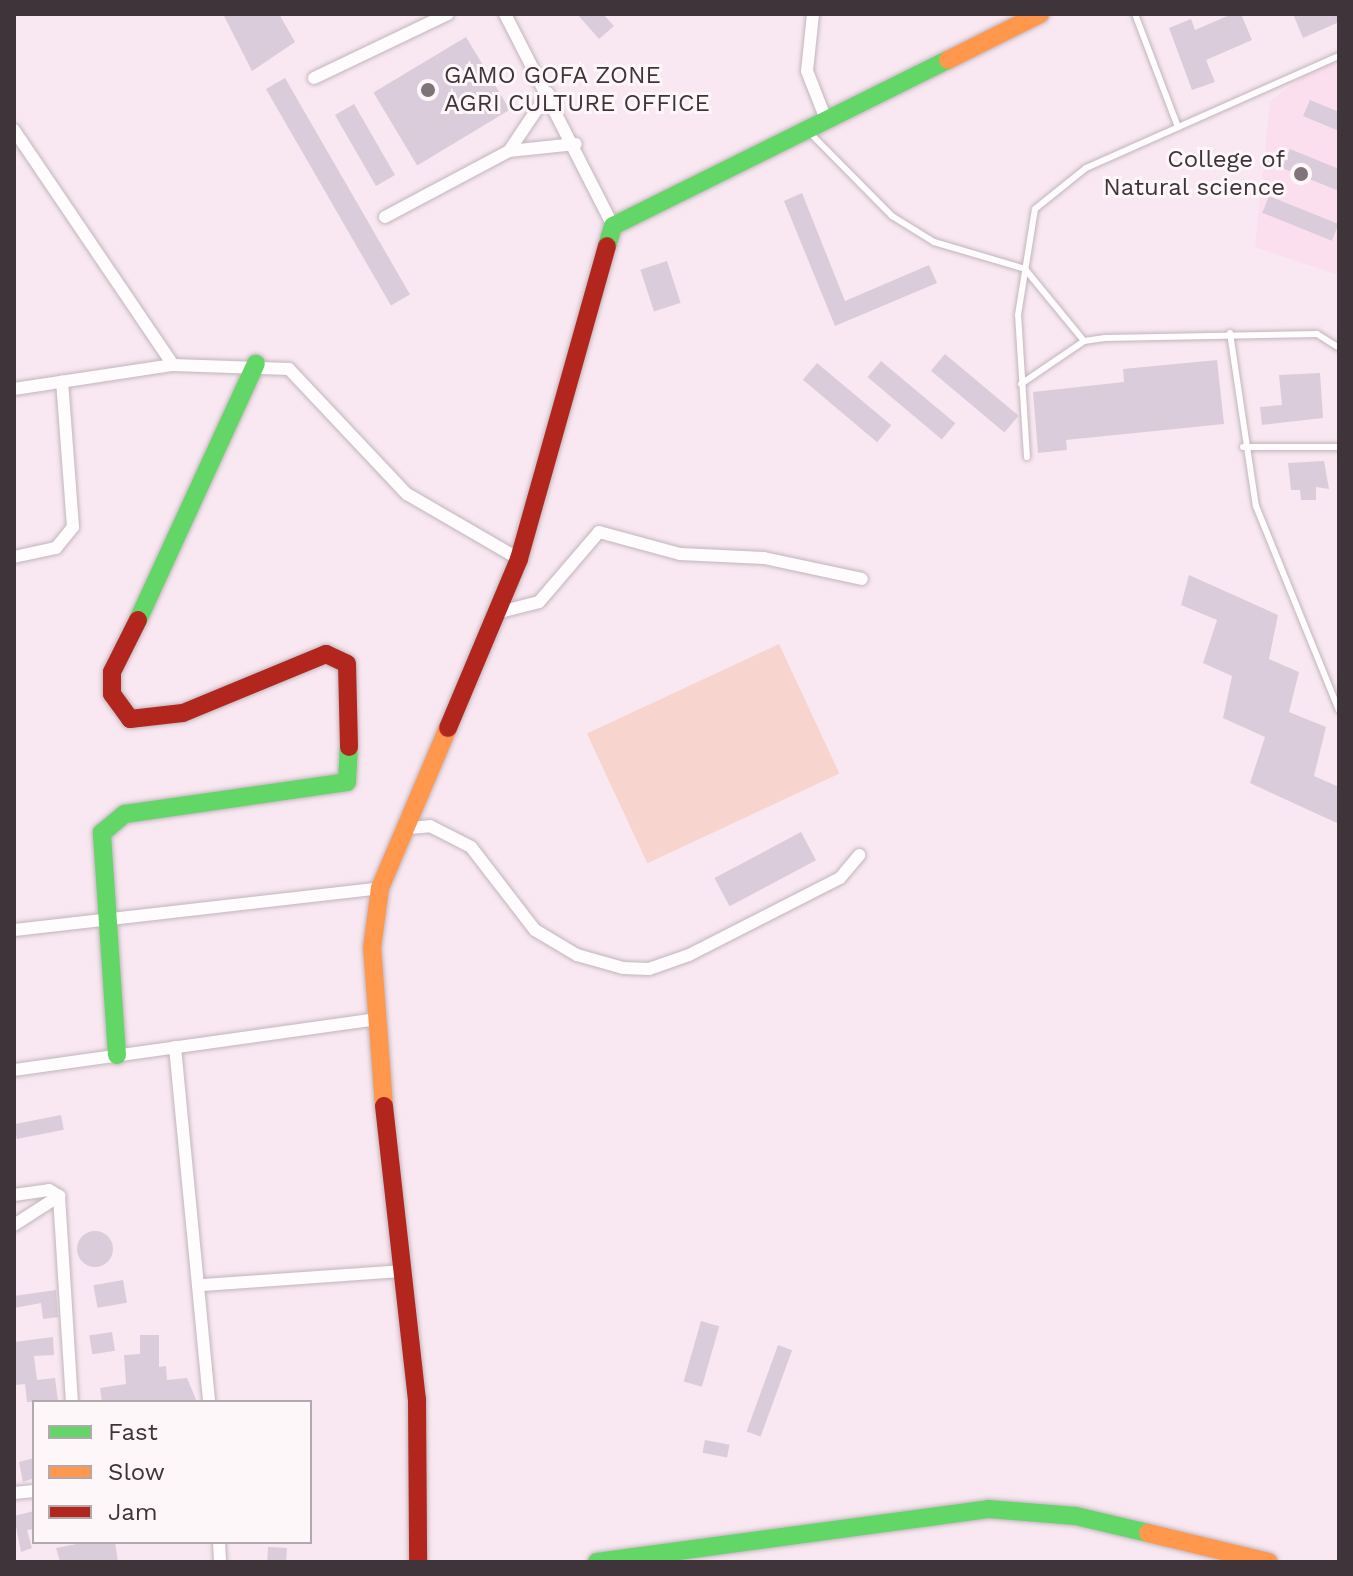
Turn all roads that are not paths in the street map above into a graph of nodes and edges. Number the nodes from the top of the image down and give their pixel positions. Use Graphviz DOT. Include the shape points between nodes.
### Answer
graph roads {
  1 [pos="448,14"];
  2 [pos="505,14"];
  3 [pos="813,14"];
  4 [pos="1040,14"];
  5 [pos="1135,14"];
  6 [pos="1339,56"];
  7 [pos="314,78"];
  8 [pos="548,93"];
  9 [pos="825,117"];
  10 [pos="804,127"];
  11 [pos="1178,127"];
  12 [pos="14,130"];
  13 [pos="576,144"];
  14 [pos="509,151"];
  15 [pos="385,217"];
  16 [pos="613,226"];
  17 [pos="1025,269"];
  18 [pos="1230,333"];
  19 [pos="1084,341"];
  20 [pos="1339,348"];
  21 [pos="256,364"];
  22 [pos="173,365"];
  23 [pos="62,381"];
  24 [pos="1021,384"];
  25 [pos="14,389"];
  26 [pos="1243,447"];
  27 [pos="1339,447"];
  28 [pos="1027,457"];
  29 [pos="14,557"];
  30 [pos="519,559"];
  31 [pos="862,579"];
  32 [pos="496,613"];
  33 [pos="1339,710"];
  34 [pos="409,828"];
  35 [pos="859,855"];
  36 [pos="380,888"];
  37 [pos="107,922"];
  38 [pos="14,930"];
  39 [pos="378,1019"];
  40 [pos="175,1047"];
  41 [pos="117,1055"];
  42 [pos="14,1070"];
  43 [pos="14,1195"];
  44 [pos="59,1196"];
  45 [pos="14,1225"];
  46 [pos="402,1271"];
  47 [pos="202,1285"];
  48 [pos="72,1400"];
  49 [pos="209,1400"];
  50 [pos="418,1562"];
  51 [pos="597,1562"];
  52 [pos="1269,1562"];
  1 -- 7 [label="street"];
  2 -- 8 [label="street"];
  3 -- 9 [label="street" via="807,71"];
  4 -- 9 [label="street"];
  5 -- 11 [label="lane"];
  6 -- 11 [label="lane"];
  8 -- 13 [label="street"];
  8 -- 14 [label="street"];
  9 -- 10 [label="street"];
  10 -- 16 [label="street"];
  10 -- 17 [label="lane" via="892,216 934,242"];
  11 -- 17 [label="lane" via="1051,190 1035,209"];
  12 -- 22 [label="street"];
  13 -- 14 [label="street"];
  13 -- 16 [label="street"];
  14 -- 15 [label="street"];
  16 -- 30 [label="street"];
  17 -- 19 [label="lane"];
  17 -- 24 [label="lane"];
  18 -- 19 [label="lane"];
  18 -- 20 [label="lane" via="1317,334"];
  18 -- 26 [label="lane"];
  19 -- 24 [label="lane"];
  21 -- 22 [label="street"];
  21 -- 30 [label="street" via="289,369 310,384 407,494"];
  21 -- 37 [label="street" via="222,451 112,672 112,694 130,719 183,713 326,654 347,664 352,685 347,782 125,814 102,833"];
  22 -- 23 [label="street"];
  23 -- 25 [label="street"];
  23 -- 29 [label="street" via="73,527 56,548"];
  24 -- 28 [label="lane"];
  26 -- 27 [label="lane"];
  26 -- 33 [label="lane" via="1256,506"];
  30 -- 32 [label="street"];
  31 -- 32 [label="street" via="764,558 680,554 599,532 539,602"];
  32 -- 34 [label="street"];
  34 -- 35 [label="street" via="430,826 471,847 535,930 567,949 649,969 840,878"];
  34 -- 36 [label="street"];
  36 -- 37 [label="street"];
  36 -- 39 [label="street" via="372,948"];
  37 -- 38 [label="street"];
  37 -- 41 [label="street"];
  39 -- 40 [label="street"];
  39 -- 46 [label="street"];
  40 -- 41 [label="street"];
  40 -- 47 [label="street"];
  41 -- 42 [label="street"];
  43 -- 44 [label="street" via="49,1190"];
  44 -- 45 [label="street"];
  44 -- 48 [label="street"];
  46 -- 47 [label="street"];
  46 -- 50 [label="street" via="417,1399"];
  47 -- 49 [label="street"];
  51 -- 52 [label="street" via="988,1509 1076,1516"];
}
